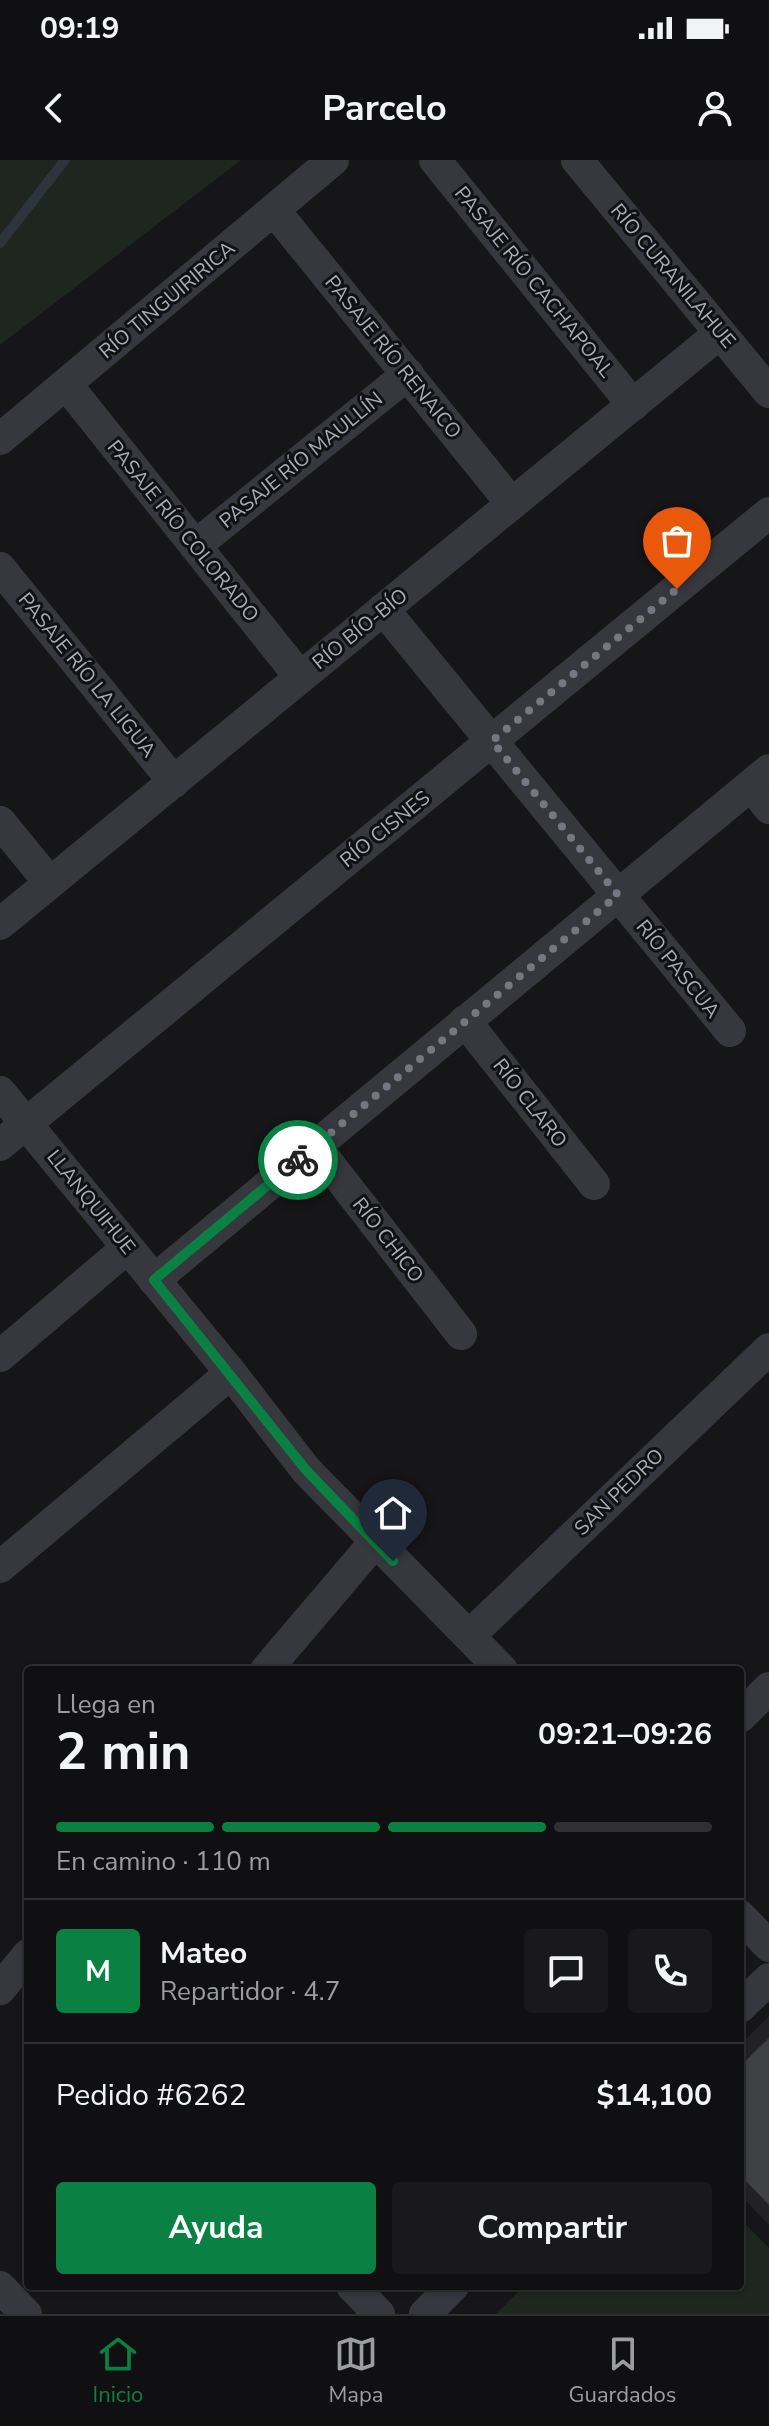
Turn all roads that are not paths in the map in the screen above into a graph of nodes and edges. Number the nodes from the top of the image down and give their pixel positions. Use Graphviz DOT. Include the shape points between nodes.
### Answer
graph roads {
  1 [pos="333,160"];
  2 [pos="435,160"];
  3 [pos="577,160"];
  4 [pos="274,210"];
  5 [pos="720,333"];
  6 [pos="408,374"];
  7 [pos="66,384"];
  8 [pos="769,392"];
  9 [pos="633,405"];
  10 [pos="0,439"];
  11 [pos="512,504"];
  12 [pos="769,513"];
  13 [pos="195,546"];
  14 [pos="0,568"];
  15 [pos="383,609"];
  16 [pos="300,677"];
  17 [pos="492,741"];
  18 [pos="174,782"];
  19 [pos="763,787"];
  20 [pos="0,822"];
  21 [pos="50,883"];
  22 [pos="618,895"];
  23 [pos="0,924"];
  24 [pos="465,1021"];
  25 [pos="730,1031"];
  26 [pos="0,1092"];
  27 [pos="27,1123"];
  28 [pos="0,1145"];
  29 [pos="315,1146"];
  30 [pos="594,1184"];
  31 [pos="127,1248"];
  32 [pos="154,1280"];
  33 [pos="461,1334"];
  34 [pos="769,1349"];
  35 [pos="0,1356"];
  36 [pos="231,1373"];
  37 [pos="374,1543"];
  38 [pos="0,1567"];
  39 [pos="469,1636"];
  40 [pos="269,1666"];
  41 [pos="498,1666"];
  42 [pos="769,1688"];
  43 [pos="744,1713"];
  44 [pos="744,1920"];
  45 [pos="769,1946"];
  46 [pos="24,1960"];
  47 [pos="769,1979"];
  48 [pos="0,1989"];
  49 [pos="744,2003"];
  50 [pos="0,2287"];
  51 [pos="356,2290"];
  52 [pos="449,2290"];
  53 [pos="26,2314"];
  54 [pos="379,2314"];
  55 [pos="425,2314"];
  1 -- 4 [label="street, RÍO TINGUIRIRICA"];
  2 -- 9 [label="street, PASAJE RÍO CACHAPOAL"];
  3 -- 5 [label="street, RÍO CURANILAHUE"];
  4 -- 6 [label="street, PASAJE RÍO RENAICO"];
  4 -- 7 [label="street, RÍO TINGUIRIRICA"];
  5 -- 8 [label="street, RÍO CURANILAHUE"];
  5 -- 9 [label="street, RÍO BÍO-BÍO"];
  6 -- 11 [label="street, PASAJE RÍO RENAICO"];
  6 -- 13 [label="street, PASAJE RÍO MAULLÍN"];
  7 -- 10 [label="street, RÍO TINGUIRIRICA"];
  7 -- 13 [label="street, PASAJE RÍO COLORADO"];
  9 -- 11 [label="street, RÍO BÍO-BÍO"];
  11 -- 15 [label="street, RÍO BÍO-BÍO"];
  12 -- 17 [label="street, RÍO CISNES"];
  13 -- 16 [label="street, PASAJE RÍO COLORADO"];
  14 -- 18 [label="street, PASAJE RÍO LA LIGUA"];
  15 -- 16 [label="street, RÍO BÍO-BÍO"];
  15 -- 17 [label="street, RÍO PASCUA"];
  16 -- 18 [label="street, RÍO BÍO-BÍO"];
  17 -- 22 [label="street, RÍO PASCUA"];
  17 -- 27 [label="street, RÍO CISNES"];
  18 -- 21 [label="street, RÍO BÍO-BÍO"];
  19 -- 22 [label="street"];
  20 -- 21 [label="street"];
  21 -- 23 [label="street, RÍO BÍO-BÍO"];
  22 -- 24 [label="street"];
  22 -- 25 [label="street, RÍO PASCUA"];
  24 -- 29 [label="street"];
  24 -- 30 [label="street, RÍO CLARO"];
  26 -- 27 [label="street, LLANQUIHUE"];
  27 -- 28 [label="street, RÍO CISNES"];
  27 -- 31 [label="street, LLANQUIHUE"];
  29 -- 32 [label="street"];
  29 -- 33 [label="street, RÍO CHICO"];
  31 -- 32 [label="street, LLANQUIHUE"];
  31 -- 35 [label="street"];
  32 -- 36 [label="street, LLANQUIHUE"];
  34 -- 39 [label="street, SAN PEDRO"];
  36 -- 37 [label="street, LLANQUIHUE" via="306,1470"];
  36 -- 38 [label="street"];
  37 -- 39 [label="street, LLANQUIHUE"];
  37 -- 40 [label="street"];
  39 -- 41 [label="street, LLANQUIHUE"];
  42 -- 43 [label="street"];
  44 -- 45 [label="street"];
  46 -- 48 [label="street"];
  47 -- 49 [label="street"];
  50 -- 53 [label="street"];
  51 -- 54 [label="street"];
  52 -- 55 [label="street"];
}
